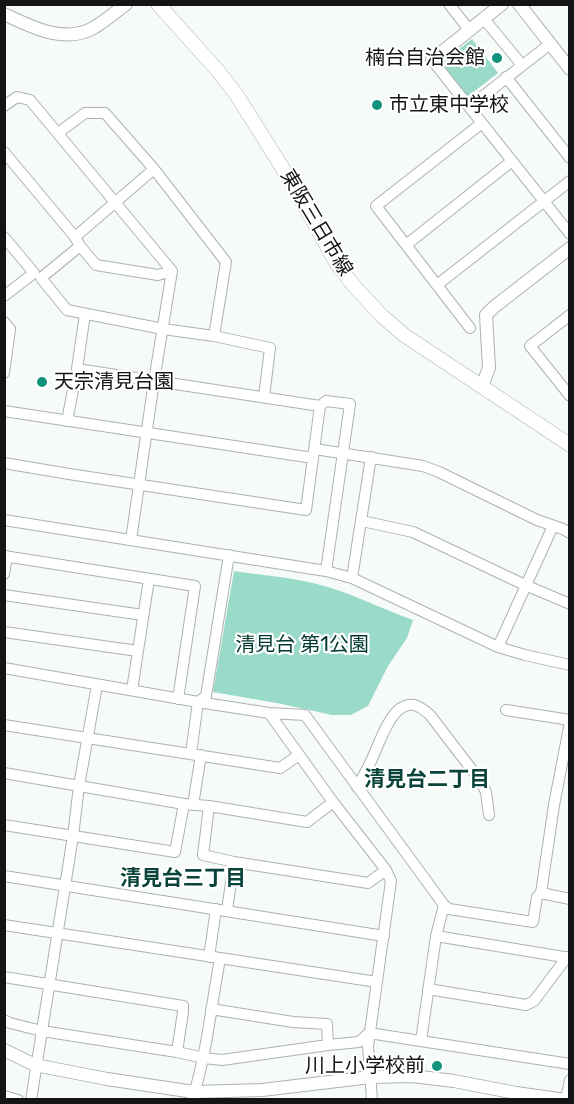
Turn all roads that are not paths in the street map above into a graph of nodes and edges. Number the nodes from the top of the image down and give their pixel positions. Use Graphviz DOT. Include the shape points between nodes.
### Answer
graph roads {
  1 [pos="126,4"];
  2 [pos="158,4"];
  3 [pos="450,4"];
  4 [pos="502,4"];
  5 [pos="519,4"];
  6 [pos="4,14"];
  7 [pos="484,19"];
  8 [pos="470,31"];
  9 [pos="549,44"];
  10 [pos="432,60"];
  11 [pos="522,65"];
  12 [pos="570,69"];
  13 [pos="506,77"];
  14 [pos="4,106"];
  15 [pos="469,107"];
  16 [pos="482,123"];
  17 [pos="58,133"];
  18 [pos="4,153"];
  19 [pos="570,158"];
  20 [pos="512,161"];
  21 [pos="154,169"];
  22 [pos="570,181"];
  23 [pos="543,201"];
  24 [pos="116,202"];
  25 [pos="570,234"];
  26 [pos="4,237"];
  27 [pos="78,241"];
  28 [pos="406,245"];
  29 [pos="570,248"];
  30 [pos="172,271"];
  31 [pos="437,285"];
  32 [pos="4,296"];
  33 [pos="85,314"];
  34 [pos="569,316"];
  35 [pos="4,322"];
  36 [pos="470,328"];
  37 [pos="162,329"];
  38 [pos="214,336"];
  39 [pos="77,369"];
  40 [pos="4,373"];
  41 [pos="154,381"];
  42 [pos="482,386"];
  43 [pos="570,396"];
  44 [pos="264,397"];
  45 [pos="320,406"];
  46 [pos="4,411"];
  47 [pos="67,421"];
  48 [pos="147,432"];
  49 [pos="570,446"];
  50 [pos="314,453"];
  51 [pos="342,453"];
  52 [pos="371,457"];
  53 [pos="4,463"];
  54 [pos="139,485"];
  55 [pos="4,520"];
  56 [pos="362,521"];
  57 [pos="553,526"];
  58 [pos="570,533"];
  59 [pos="130,540"];
  60 [pos="229,555"];
  61 [pos="6,556"];
  62 [pos="326,571"];
  63 [pos="4,574"];
  64 [pos="352,578"];
  65 [pos="149,579"];
  66 [pos="525,585"];
  67 [pos="4,595"];
  68 [pos="570,604"];
  69 [pos="143,615"];
  70 [pos="4,632"];
  71 [pos="498,647"];
  72 [pos="138,651"];
  73 [pos="570,665"];
  74 [pos="4,668"];
  75 [pos="97,685"];
  76 [pos="132,690"];
  77 [pos="178,699"];
  78 [pos="198,702"];
  79 [pos="506,710"];
  80 [pos="269,712"];
  81 [pos="570,721"];
  82 [pos="4,725"];
  83 [pos="87,738"];
  84 [pos="196,754"];
  85 [pos="299,755"];
  86 [pos="4,773"];
  87 [pos="79,786"];
  88 [pos="357,787"];
  89 [pos="333,802"];
  90 [pos="189,804"];
  91 [pos="208,806"];
  92 [pos="489,815"];
  93 [pos="4,825"];
  94 [pos="73,836"];
  95 [pos="234,862"];
  96 [pos="386,870"];
  97 [pos="4,876"];
  98 [pos="64,885"];
  99 [pos="541,893"];
  100 [pos="570,898"];
  101 [pos="444,905"];
  102 [pos="221,910"];
  103 [pos="4,925"];
  104 [pos="57,934"];
  105 [pos="384,936"];
  106 [pos="436,936"];
  107 [pos="568,957"];
  108 [pos="215,958"];
  109 [pos="4,977"];
  110 [pos="377,982"];
  111 [pos="49,984"];
  112 [pos="428,989"];
  113 [pos="211,1009"];
  114 [pos="4,1020"];
  115 [pos="42,1030"];
  116 [pos="369,1033"];
  117 [pos="421,1041"];
  118 [pos="328,1044"];
  119 [pos="4,1050"];
  120 [pos="177,1052"];
  121 [pos="204,1058"];
  122 [pos="570,1064"];
  123 [pos="35,1065"];
  124 [pos="371,1077"];
  125 [pos="570,1080"];
  126 [pos="4,1096"];
  127 [pos="193,1096"];
  128 [pos="18,1100"];
  129 [pos="31,1100"];
  130 [pos="372,1100"];
  131 [pos="566,1100"];
  1 -- 6 [label="street" via="93,28 75,34 49,33"];
  2 -- 42 [label="main road, 東阪三日市線" via="236,94 354,286 404,335"];
  3 -- 8 [label="street"];
  4 -- 7 [label="street"];
  5 -- 9 [label="street"];
  7 -- 8 [label="street"];
  7 -- 11 [label="street"];
  8 -- 10 [label="street"];
  9 -- 11 [label="street"];
  9 -- 12 [label="street"];
  10 -- 15 [label="street"];
  11 -- 13 [label="street"];
  13 -- 15 [label="street"];
  13 -- 19 [label="street"];
  14 -- 17 [label="street" via="17,97 30,100"];
  15 -- 16 [label="street"];
  16 -- 20 [label="street"];
  16 -- 28 [label="street" via="376,206"];
  17 -- 21 [label="street" via="85,113 105,113"];
  17 -- 24 [label="street"];
  18 -- 27 [label="street"];
  20 -- 23 [label="street"];
  20 -- 28 [label="street"];
  21 -- 24 [label="street"];
  21 -- 38 [label="street" via="226,262"];
  22 -- 23 [label="street"];
  23 -- 25 [label="street"];
  23 -- 31 [label="street"];
  24 -- 27 [label="street"];
  24 -- 30 [label="street"];
  26 -- 32 [label="street" via="34,273"];
  27 -- 30 [label="street" via="96,265 158,275"];
  27 -- 33 [label="street" via="40,278 68,310"];
  28 -- 31 [label="street"];
  29 -- 42 [label="street" via="486,315 489,368"];
  30 -- 37 [label="street"];
  31 -- 36 [label="street"];
  33 -- 37 [label="street"];
  33 -- 39 [label="street"];
  34 -- 43 [label="street" via="530,346"];
  35 -- 40 [label="street" via="10,329"];
  37 -- 38 [label="street"];
  37 -- 41 [label="street"];
  38 -- 44 [label="street" via="270,348"];
  39 -- 41 [label="street"];
  39 -- 47 [label="street"];
  41 -- 44 [label="street"];
  41 -- 48 [label="street"];
  42 -- 49 [label="main road, 東阪三日市線"];
  44 -- 45 [label="street"];
  45 -- 50 [label="street"];
  45 -- 51 [label="street" via="326,401 350,404"];
  46 -- 47 [label="street"];
  47 -- 48 [label="street"];
  48 -- 50 [label="street"];
  48 -- 54 [label="street"];
  50 -- 51 [label="street"];
  50 -- 54 [label="street" via="306,510"];
  51 -- 52 [label="street"];
  51 -- 62 [label="street"];
  52 -- 56 [label="street"];
  52 -- 57 [label="street" via="439,472"];
  53 -- 54 [label="street"];
  54 -- 59 [label="street"];
  55 -- 59 [label="street"];
  56 -- 64 [label="street"];
  56 -- 66 [label="street" via="413,532"];
  57 -- 58 [label="street"];
  57 -- 66 [label="street"];
  59 -- 60 [label="street"];
  60 -- 62 [label="street"];
  60 -- 78 [label="street" via="206,696"];
  61 -- 63 [label="street"];
  61 -- 65 [label="street"];
  62 -- 64 [label="street"];
  64 -- 71 [label="street"];
  65 -- 69 [label="street"];
  65 -- 77 [label="street" via="195,586"];
  66 -- 68 [label="street"];
  66 -- 71 [label="street"];
  67 -- 69 [label="street"];
  69 -- 72 [label="street"];
  70 -- 72 [label="street"];
  71 -- 73 [label="street"];
  72 -- 76 [label="street"];
  74 -- 75 [label="street"];
  75 -- 76 [label="street"];
  75 -- 83 [label="street"];
  76 -- 77 [label="street"];
  77 -- 78 [label="street"];
  78 -- 80 [label="street"];
  78 -- 84 [label="street"];
  79 -- 81 [label="street"];
  80 -- 85 [label="street"];
  80 -- 88 [label="street" via="305,715"];
  81 -- 99 [label="street"];
  82 -- 83 [label="street"];
  83 -- 84 [label="street"];
  83 -- 87 [label="street"];
  84 -- 85 [label="street" via="280,768"];
  84 -- 90 [label="street"];
  85 -- 89 [label="street"];
  86 -- 87 [label="street"];
  87 -- 90 [label="street"];
  87 -- 94 [label="street"];
  88 -- 92 [label="street" via="396,712 405,705 416,705 430,715 479,779 486,792"];
  88 -- 101 [label="street"];
  89 -- 91 [label="street" via="307,822"];
  89 -- 96 [label="street"];
  90 -- 91 [label="street"];
  90 -- 94 [label="street" via="175,852"];
  91 -- 95 [label="street" via="203,855"];
  93 -- 94 [label="street"];
  94 -- 98 [label="street"];
  95 -- 96 [label="street" via="368,883"];
  95 -- 102 [label="street"];
  96 -- 105 [label="street" via="391,881"];
  97 -- 98 [label="street"];
  98 -- 102 [label="street"];
  98 -- 104 [label="street"];
  99 -- 100 [label="street"];
  99 -- 101 [label="street" via="533,922"];
  101 -- 106 [label="street"];
  102 -- 105 [label="street"];
  102 -- 108 [label="street"];
  103 -- 104 [label="street"];
  104 -- 108 [label="street"];
  104 -- 111 [label="street"];
  105 -- 110 [label="street"];
  106 -- 107 [label="street"];
  106 -- 112 [label="street"];
  107 -- 112 [label="street" via="534,1001 526,1005"];
  108 -- 110 [label="street"];
  108 -- 113 [label="street"];
  109 -- 111 [label="street"];
  110 -- 116 [label="street"];
  111 -- 115 [label="street"];
  111 -- 120 [label="street" via="183,1006"];
  112 -- 117 [label="street"];
  113 -- 118 [label="street" via="327,1024"];
  113 -- 121 [label="street"];
  114 -- 115 [label="street"];
  115 -- 120 [label="street"];
  115 -- 123 [label="street"];
  116 -- 117 [label="street"];
  116 -- 118 [label="street" via="359,1042"];
  116 -- 124 [label="street"];
  117 -- 122 [label="street"];
  118 -- 121 [label="street" via="222,1059"];
  119 -- 123 [label="street"];
  120 -- 121 [label="street"];
  121 -- 127 [label="street"];
  123 -- 127 [label="street"];
  123 -- 129 [label="street"];
  124 -- 127 [label="street"];
  124 -- 130 [label="street"];
  124 -- 131 [label="street" via="412,1076"];
  125 -- 131 [label="street"];
  126 -- 128 [label="street"];
}
